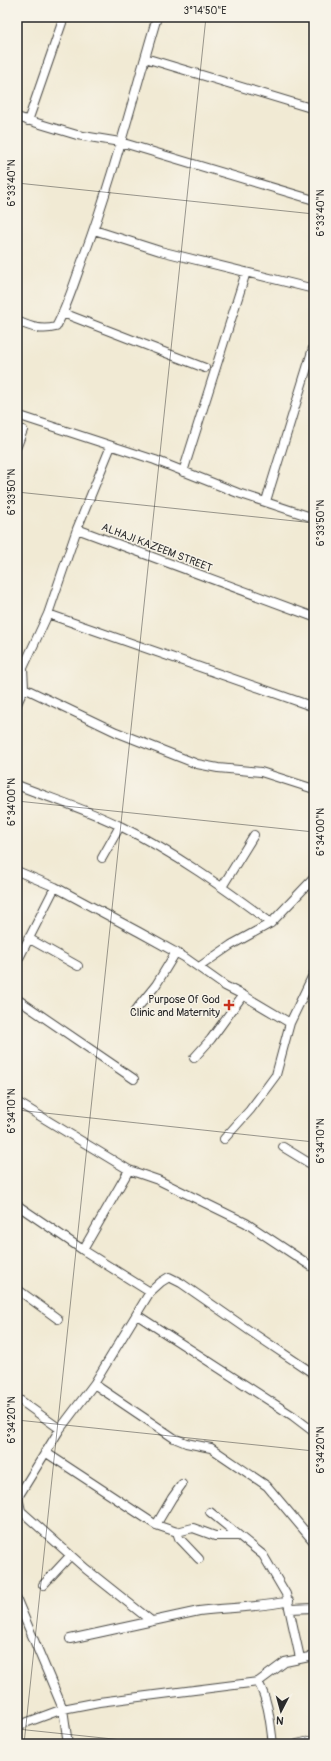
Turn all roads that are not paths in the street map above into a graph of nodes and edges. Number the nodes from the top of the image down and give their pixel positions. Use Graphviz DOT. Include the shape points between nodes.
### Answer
graph roads {
  1 [pos="64,17"];
  2 [pos="157,17"];
  3 [pos="145,58"];
  4 [pos="314,109"];
  5 [pos="17,117"];
  6 [pos="28,121"];
  7 [pos="120,142"];
  8 [pos="314,200"];
  9 [pos="94,230"];
  10 [pos="246,272"];
  11 [pos="314,289"];
  12 [pos="63,313"];
  13 [pos="17,321"];
  14 [pos="314,345"];
  15 [pos="205,368"];
  16 [pos="17,415"];
  17 [pos="23,430"];
  18 [pos="17,446"];
  19 [pos="111,446"];
  20 [pos="183,472"];
  21 [pos="266,501"];
  22 [pos="314,518"];
  23 [pos="77,529"];
  24 [pos="48,614"];
  25 [pos="314,617"];
  26 [pos="20,666"];
  27 [pos="24,688"];
  28 [pos="17,704"];
  29 [pos="314,707"];
  30 [pos="17,785"];
  31 [pos="314,789"];
  32 [pos="120,826"];
  33 [pos="254,835"];
  34 [pos="102,858"];
  35 [pos="17,871"];
  36 [pos="314,878"];
  37 [pos="55,887"];
  38 [pos="222,887"];
  39 [pos="271,923"];
  40 [pos="28,938"];
  41 [pos="176,952"];
  42 [pos="17,962"];
  43 [pos="78,966"];
  44 [pos="199,967"];
  45 [pos="314,973"];
  46 [pos="243,995"];
  47 [pos="17,999"];
  48 [pos="135,1011"];
  49 [pos="290,1023"];
  50 [pos="194,1058"];
  51 [pos="134,1079"];
  52 [pos="17,1102"];
  53 [pos="224,1139"];
  54 [pos="283,1147"];
  55 [pos="314,1166"];
  56 [pos="129,1170"];
  57 [pos="17,1205"];
  58 [pos="83,1250"];
  59 [pos="314,1268"];
  60 [pos="17,1289"];
  61 [pos="150,1292"];
  62 [pos="137,1315"];
  63 [pos="58,1319"];
  64 [pos="314,1374"];
  65 [pos="94,1384"];
  66 [pos="17,1398"];
  67 [pos="60,1428"];
  68 [pos="314,1432"];
  69 [pos="45,1452"];
  70 [pos="182,1484"];
  71 [pos="18,1496"];
  72 [pos="210,1512"];
  73 [pos="19,1513"];
  74 [pos="156,1525"];
  75 [pos="177,1532"];
  76 [pos="238,1536"];
  77 [pos="314,1542"];
  78 [pos="70,1556"];
  79 [pos="199,1559"];
  80 [pos="43,1585"];
  81 [pos="17,1600"];
  82 [pos="290,1605"];
  83 [pos="314,1608"];
  84 [pos="150,1620"];
  85 [pos="70,1639"];
  86 [pos="314,1656"];
  87 [pos="300,1658"];
  88 [pos="258,1682"];
  89 [pos="63,1709"];
  90 [pos="17,1726"];
  91 [pos="314,1740"];
  92 [pos="68,1744"];
  93 [pos="273,1744"];
  94 [pos="297,1744"];
  1 -- 6 [label="street"];
  2 -- 3 [label="street"];
  3 -- 4 [label="street"];
  3 -- 7 [label="street"];
  5 -- 6 [label="street"];
  6 -- 7 [label="street" via="76,135"];
  7 -- 8 [label="street"];
  7 -- 9 [label="street"];
  9 -- 10 [label="street" via="160,251"];
  9 -- 12 [label="street"];
  10 -- 11 [label="street"];
  10 -- 20 [label="street"];
  12 -- 13 [label="street" via="56,327 46,330 35,329"];
  12 -- 15 [label="street"];
  14 -- 21 [label="street"];
  16 -- 19 [label="street"];
  17 -- 18 [label="street"];
  19 -- 20 [label="street"];
  19 -- 23 [label="street"];
  20 -- 21 [label="street" via="238,494"];
  21 -- 22 [label="street"];
  23 -- 24 [label="street"];
  23 -- 25 [label="street, ALHAJI KAZEEM STREET"];
  24 -- 26 [label="street"];
  24 -- 29 [label="street"];
  26 -- 27 [label="street"];
  27 -- 28 [label="street"];
  27 -- 31 [label="street" via="116,732 197,764 261,772"];
  30 -- 32 [label="street"];
  32 -- 34 [label="street"];
  32 -- 38 [label="street" via="150,841"];
  33 -- 38 [label="street"];
  35 -- 37 [label="street"];
  36 -- 39 [label="street"];
  37 -- 40 [label="street"];
  37 -- 41 [label="street"];
  38 -- 39 [label="street"];
  39 -- 44 [label="street" via="231,945"];
  40 -- 42 [label="street"];
  40 -- 43 [label="street"];
  41 -- 44 [label="street"];
  41 -- 48 [label="street" via="156,985"];
  44 -- 46 [label="street" via="225,986"];
  45 -- 49 [label="street"];
  46 -- 49 [label="street"];
  46 -- 50 [label="street"];
  47 -- 51 [label="street"];
  49 -- 53 [label="street" via="276,1075"];
  52 -- 56 [label="street" via="107,1159"];
  54 -- 55 [label="street"];
  56 -- 58 [label="street"];
  56 -- 59 [label="street" via="158,1180 246,1223"];
  57 -- 58 [label="street"];
  58 -- 61 [label="street"];
  60 -- 63 [label="street"];
  61 -- 62 [label="street"];
  61 -- 64 [label="street" via="169,1277"];
  62 -- 65 [label="street"];
  62 -- 68 [label="street"];
  65 -- 67 [label="street"];
  65 -- 77 [label="street" via="174,1438 211,1448 266,1486"];
  66 -- 67 [label="street"];
  67 -- 69 [label="street"];
  69 -- 71 [label="street"];
  69 -- 74 [label="street"];
  70 -- 74 [label="street"];
  71 -- 73 [label="street"];
  72 -- 76 [label="street"];
  73 -- 78 [label="street"];
  74 -- 75 [label="street"];
  75 -- 76 [label="street" via="193,1528 215,1536"];
  75 -- 79 [label="street" via="179,1538"];
  76 -- 82 [label="street" via="264,1555"];
  78 -- 80 [label="street"];
  78 -- 84 [label="street"];
  81 -- 89 [label="street"];
  82 -- 83 [label="street"];
  82 -- 84 [label="street" via="219,1608"];
  82 -- 87 [label="street"];
  84 -- 85 [label="street"];
  86 -- 87 [label="street"];
  87 -- 88 [label="street" via="285,1662"];
  88 -- 89 [label="street"];
  88 -- 93 [label="street" via="269,1711"];
  89 -- 90 [label="street"];
  89 -- 92 [label="street"];
  91 -- 94 [label="street"];
}
